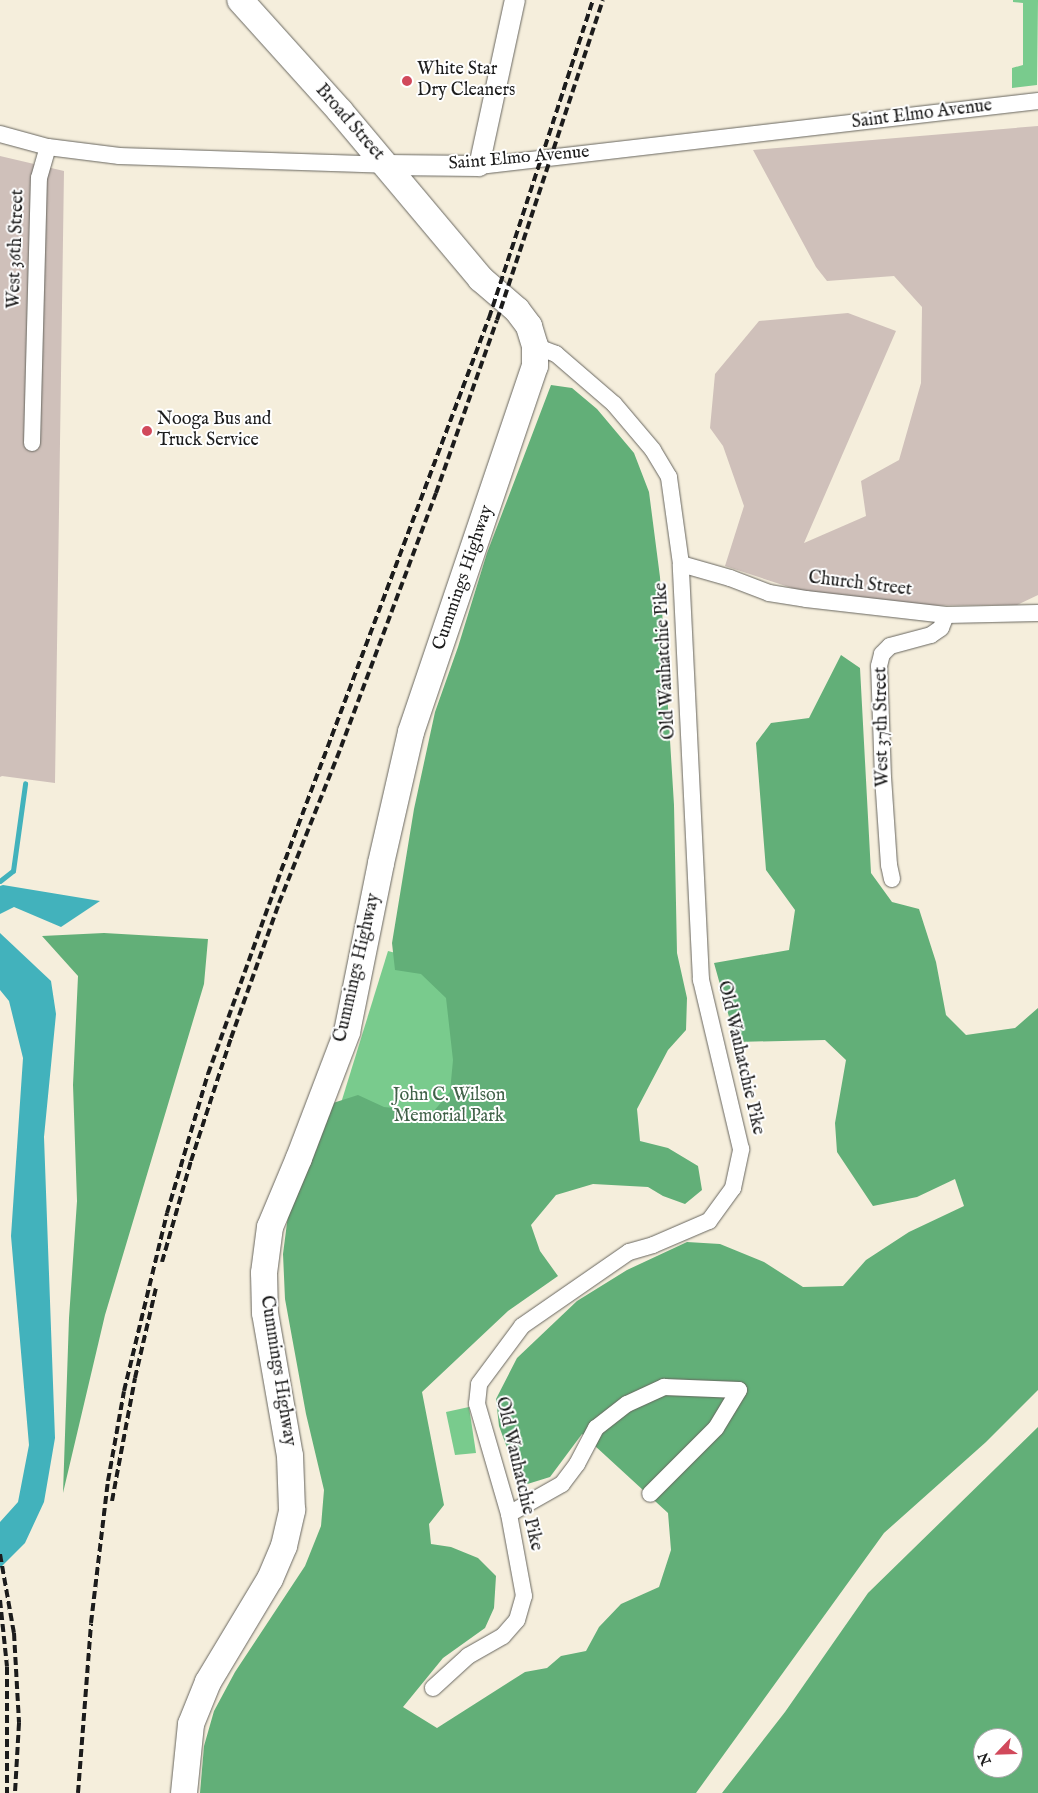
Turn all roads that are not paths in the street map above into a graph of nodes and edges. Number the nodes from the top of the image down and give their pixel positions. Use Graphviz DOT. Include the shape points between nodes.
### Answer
graph roads {
  1 [pos="240,0"];
  2 [pos="515,0"];
  3 [pos="1038,102"];
  4 [pos="0,134"];
  5 [pos="48,147"];
  6 [pos="385,165"];
  7 [pos="479,166"];
  8 [pos="456,248"];
  9 [pos="535,346"];
  10 [pos="32,443"];
  11 [pos="682,564"];
  12 [pos="1038,614"];
  13 [pos="946,615"];
  14 [pos="892,879"];
  15 [pos="650,1494"];
  16 [pos="509,1514"];
  17 [pos="433,1688"];
  18 [pos="184,1793"];
  1 -- 6 [label="main road, Broad Street"];
  2 -- 7 [label="street"];
  3 -- 7 [label="street, Saint Elmo Avenue"];
  4 -- 5 [label="street, Saint Elmo Avenue"];
  5 -- 6 [label="street, Saint Elmo Avenue" via="118,156"];
  5 -- 10 [label="street, West 36th Street" via="39,178"];
  6 -- 7 [label="street, Saint Elmo Avenue"];
  6 -- 8 [label="main road, Broad Street"];
  8 -- 9 [label="main road, Cummings Highway" via="482,279 517,310 529,326"];
  9 -- 11 [label="street, Old Wauhatchie Pike" via="556,354 614,404 653,450 669,478"];
  9 -- 18 [label="main road, Cummings Highway" via="536,366 411,732 347,1032 270,1227 264,1273 265,1313 290,1456 292,1510 284,1546 270,1579 208,1682 191,1724"];
  11 -- 13 [label="street, Church Street" via="769,593"];
  11 -- 16 [label="street, Old Wauhatchie Pike" via="701,980 741,1149 733,1188 709,1221 629,1252 522,1326 479,1384 477,1404"];
  12 -- 13 [label="street, Church Street"];
  13 -- 14 [label="street, West 37th Street" via="941,628 931,635 890,646 882,654 879,666 883,778"];
  15 -- 16 [label="street" via="716,1428 739,1390 664,1386 627,1404 596,1428 562,1484"];
  16 -- 17 [label="street, Old Wauhatchie Pike" via="524,1596 517,1620 504,1636 468,1656"];
}
